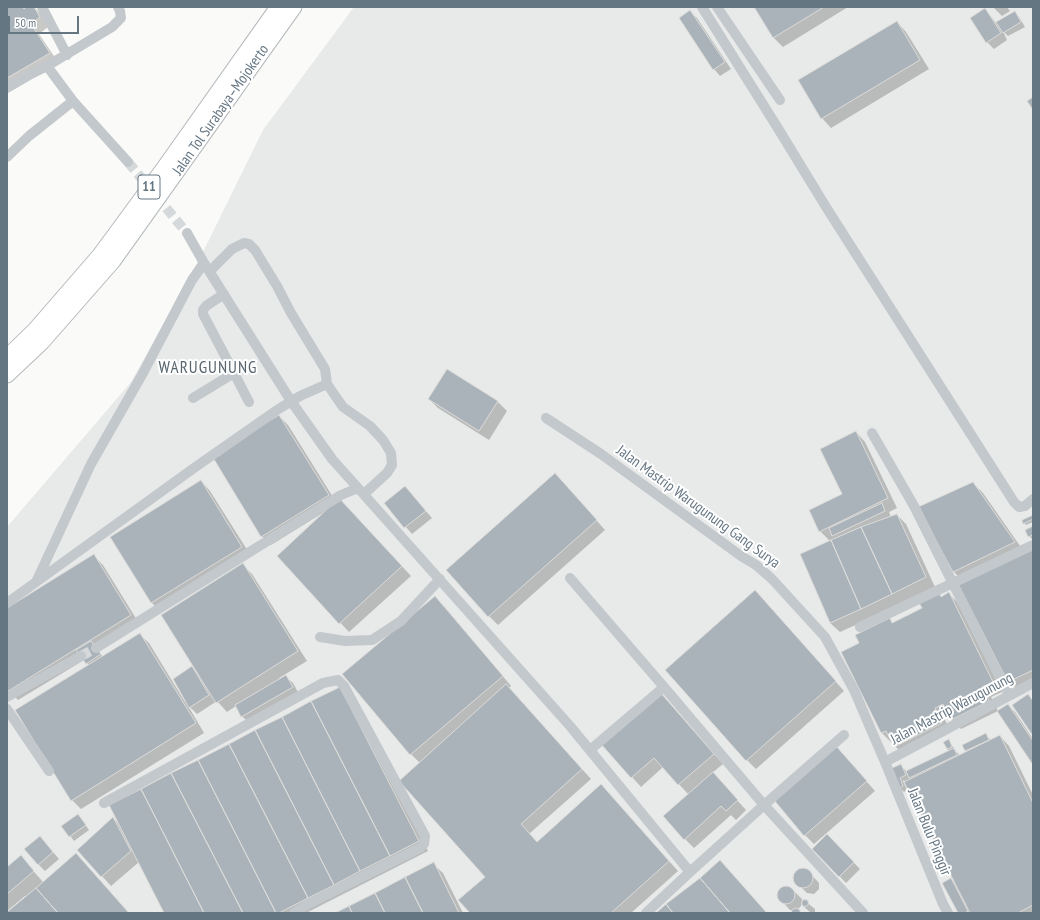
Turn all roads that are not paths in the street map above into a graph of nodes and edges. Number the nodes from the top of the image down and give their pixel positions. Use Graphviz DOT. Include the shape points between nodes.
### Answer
graph roads {
  1 [pos="42,7"];
  2 [pos="118,7"];
  3 [pos="278,7"];
  4 [pos="294,7"];
  5 [pos="702,7"];
  6 [pos="717,7"];
  7 [pos="67,55"];
  8 [pos="47,66"];
  9 [pos="7,88"];
  10 [pos="780,100"];
  11 [pos="73,101"];
  12 [pos="7,157"];
  13 [pos="128,162"];
  14 [pos="187,233"];
  15 [pos="207,267"];
  16 [pos="224,294"];
  17 [pos="7,356"];
  18 [pos="245,367"];
  19 [pos="234,373"];
  20 [pos="7,375"];
  21 [pos="327,384"];
  22 [pos="193,398"];
  23 [pos="291,401"];
  24 [pos="249,402"];
  25 [pos="546,418"];
  26 [pos="872,434"];
  27 [pos="361,491"];
  28 [pos="1033,499"];
  29 [pos="1033,545"];
  30 [pos="570,578"];
  31 [pos="440,579"];
  32 [pos="36,582"];
  33 [pos="952,582"];
  34 [pos="7,602"];
  35 [pos="860,627"];
  36 [pos="320,637"];
  37 [pos="96,648"];
  38 [pos="81,656"];
  39 [pos="1033,682"];
  40 [pos="664,688"];
  41 [pos="1009,695"];
  42 [pos="7,697"];
  43 [pos="7,709"];
  44 [pos="844,735"];
  45 [pos="590,750"];
  46 [pos="885,762"];
  47 [pos="49,771"];
  48 [pos="104,803"];
  49 [pos="764,806"];
  50 [pos="690,872"];
  51 [pos="294,913"];
  52 [pos="646,913"];
  53 [pos="864,913"];
  54 [pos="948,913"];
  1 -- 7 [label="street"];
  2 -- 7 [label="street" via="121,18 112,27"];
  3 -- 17 [label="highway, Jalan Tol Surabaya–Mojokerto / 11" via="100,255 34,330"];
  4 -- 20 [label="highway, Jalan Tol Surabaya–Mojokerto / 11" via="113,260 42,342"];
  5 -- 28 [label="street" via="1014,502 1019,507 1025,506"];
  6 -- 10 [label="street"];
  7 -- 8 [label="street"];
  8 -- 9 [label="street"];
  8 -- 11 [label="street"];
  11 -- 12 [label="street" via="28,136"];
  11 -- 13 [label="street"];
  14 -- 15 [label="street"];
  15 -- 16 [label="street"];
  15 -- 21 [label="street" via="244,243 249,244 278,286 325,369"];
  15 -- 32 [label="street" via="192,280 92,464"];
  16 -- 19 [label="street" via="203,310"];
  16 -- 23 [label="street"];
  18 -- 19 [label="street"];
  19 -- 22 [label="street"];
  19 -- 24 [label="street"];
  21 -- 23 [label="street"];
  21 -- 27 [label="street" via="343,407 370,426 391,453 392,465 387,473"];
  23 -- 27 [label="street" via="332,459"];
  23 -- 32 [label="street"];
  25 -- 46 [label="street, Jalan Mastrip Warugunung Gang Surya" via="601,454 772,579 825,637 854,690"];
  26 -- 33 [label="street" via="914,506"];
  27 -- 31 [label="street"];
  27 -- 37 [label="street" via="342,495"];
  29 -- 33 [label="street"];
  30 -- 40 [label="street"];
  31 -- 36 [label="street" via="401,621 372,640 345,641"];
  31 -- 45 [label="street"];
  32 -- 34 [label="street"];
  33 -- 35 [label="street"];
  33 -- 41 [label="street"];
  38 -- 42 [label="street"];
  39 -- 41 [label="street, Jalan Mastrip Warugunung"];
  40 -- 45 [label="street"];
  40 -- 49 [label="street"];
  41 -- 46 [label="street, Jalan Mastrip Warugunung"];
  43 -- 47 [label="street"];
  44 -- 49 [label="street"];
  45 -- 50 [label="street"];
  46 -- 54 [label="street, Jalan Bulu Pinggir"];
  48 -- 51 [label="street" via="323,683 338,680 344,686 426,836 420,848"];
  49 -- 50 [label="street"];
  49 -- 53 [label="street"];
  50 -- 52 [label="street"];
}
